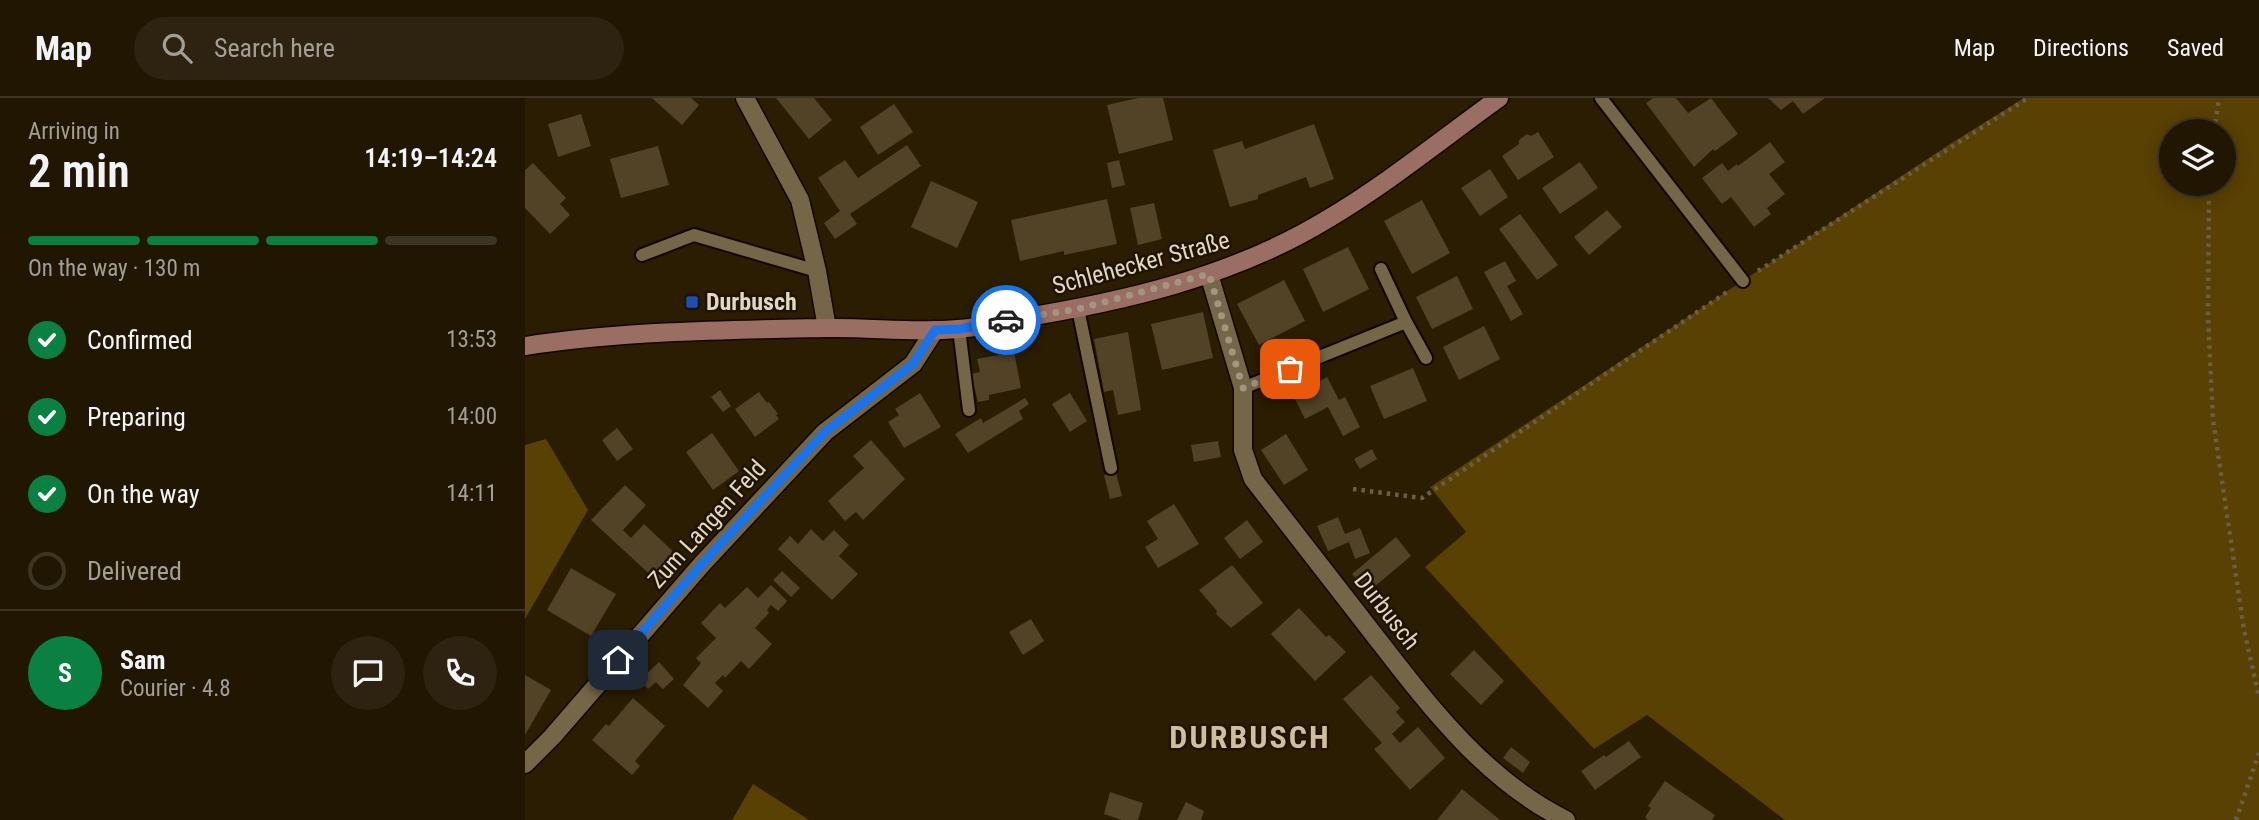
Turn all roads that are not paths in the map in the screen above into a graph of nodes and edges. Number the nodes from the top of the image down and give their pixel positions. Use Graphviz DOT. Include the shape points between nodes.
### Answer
graph roads {
  1 [pos="745,98"];
  2 [pos="1499,98"];
  3 [pos="1601,98"];
  4 [pos="642,255"];
  5 [pos="1381,269"];
  6 [pos="817,271"];
  7 [pos="1209,274"];
  8 [pos="1743,281"];
  9 [pos="1078,309"];
  10 [pos="1406,322"];
  11 [pos="827,328"];
  12 [pos="960,329"];
  13 [pos="935,330"];
  14 [pos="525,346"];
  15 [pos="1426,358"];
  16 [pos="1243,388"];
  17 [pos="969,410"];
  18 [pos="1111,468"];
  19 [pos="525,764"];
  20 [pos="1566,820"];
  1 -- 6 [label="street" via="800,200"];
  2 -- 7 [label="main road, Schlehecker Straße" via="1324,222"];
  3 -- 8 [label="lane"];
  4 -- 6 [label="lane" via="694,235"];
  5 -- 10 [label="lane"];
  6 -- 11 [label="street"];
  7 -- 9 [label="main road, Schlehecker Straße"];
  7 -- 16 [label="street, Durbusch"];
  9 -- 12 [label="main road, Schlehecker Straße"];
  9 -- 18 [label="lane"];
  10 -- 15 [label="lane"];
  10 -- 16 [label="lane"];
  11 -- 13 [label="main road, Schlehecker Straße"];
  11 -- 14 [label="main road, Schlehecker Straße" via="591,336"];
  12 -- 13 [label="main road, Schlehecker Straße"];
  12 -- 17 [label="lane"];
  13 -- 19 [label="street, Zum Langen Feld" via="913,364 825,432"];
  16 -- 20 [label="street, Durbusch" via="1243,450 1253,479 1420,695 1507,782"];
}
